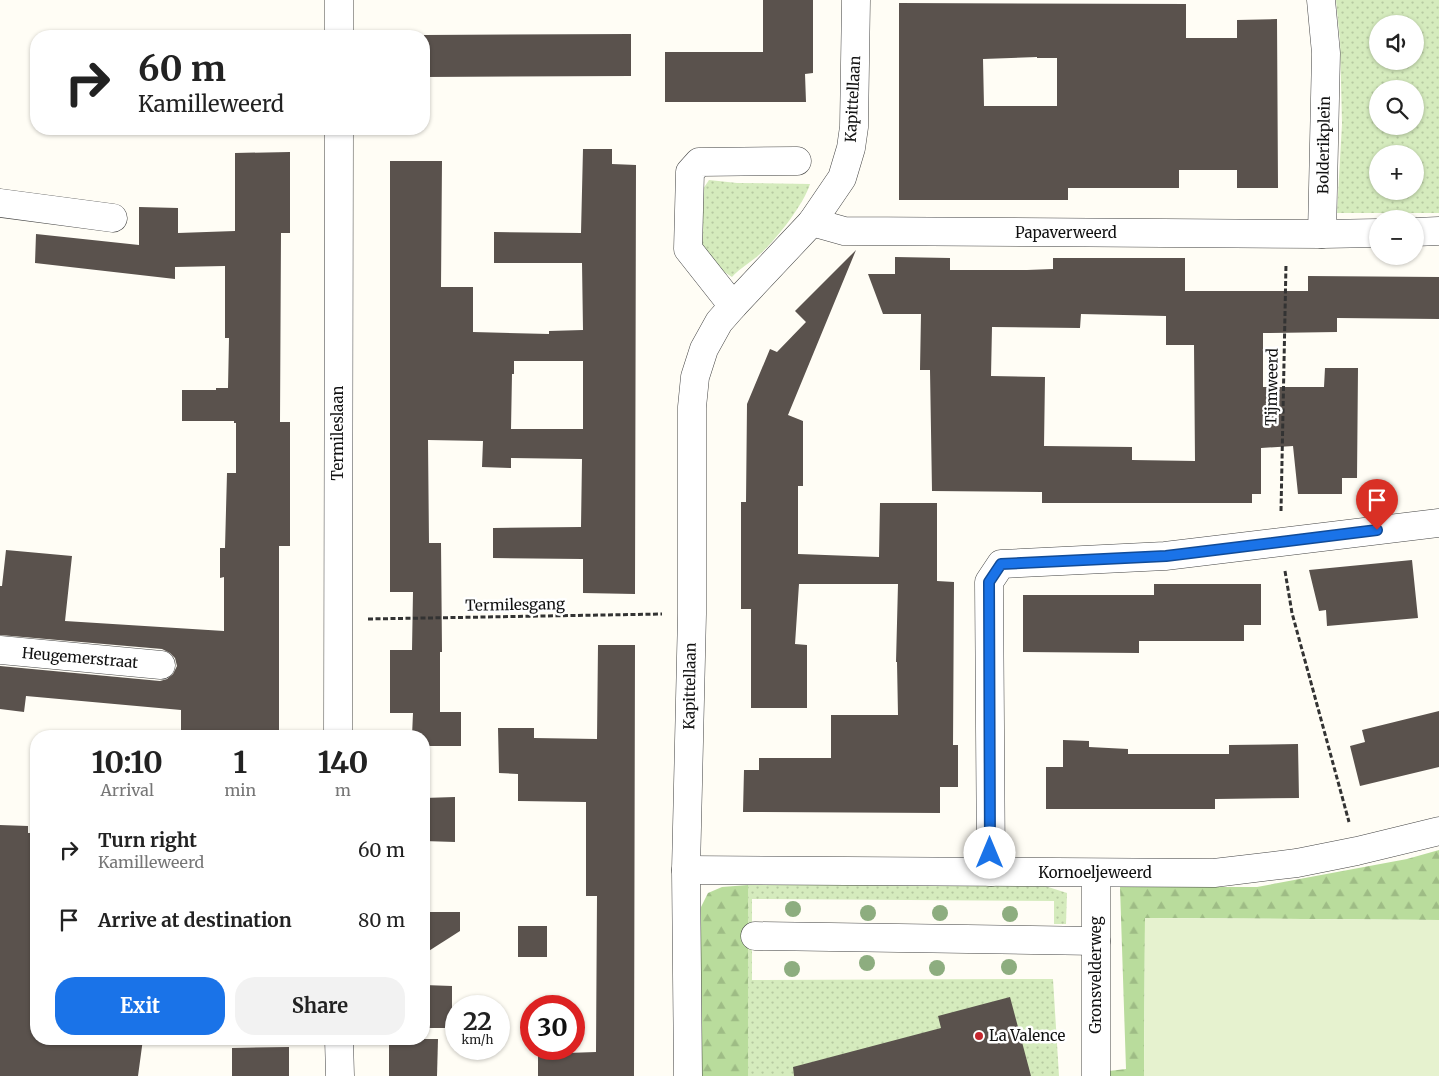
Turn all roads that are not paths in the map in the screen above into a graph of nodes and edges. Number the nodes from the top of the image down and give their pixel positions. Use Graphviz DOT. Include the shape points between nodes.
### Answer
graph roads {
  1 [pos="339,0"];
  2 [pos="856,0"];
  3 [pos="1321,0"];
  4 [pos="339,30"];
  5 [pos="339,135"];
  6 [pos="797,161"];
  7 [pos="0,203"];
  8 [pos="113,218"];
  9 [pos="812,222"];
  10 [pos="1439,231"];
  11 [pos="1424,232"];
  12 [pos="1369,233"];
  13 [pos="1322,234"];
  14 [pos="733,306"];
  15 [pos="1439,523"];
  16 [pos="0,650"];
  17 [pos="161,665"];
  18 [pos="338,730"];
  19 [pos="1439,831"];
  20 [pos="686,870"];
  21 [pos="991,872"];
  22 [pos="1096,874"];
  23 [pos="756,936"];
  24 [pos="1096,941"];
  25 [pos="340,1045"];
  26 [pos="340,1076"];
  27 [pos="688,1076"];
  28 [pos="1096,1076"];
  1 -- 4 [label="street"];
  2 -- 9 [label="street, Kapittellaan" via="856,106 851,148 842,178"];
  3 -- 13 [label="street, Bolderikplein" via="1326,53"];
  5 -- 18 [label="street, Termileslaan"];
  6 -- 14 [label="street" via="699,162 690,172 688,248"];
  7 -- 8 [label="street"];
  9 -- 13 [label="street, Papaverweerd" via="844,232"];
  9 -- 14 [label="street, Kapittellaan"];
  10 -- 11 [label="street"];
  12 -- 13 [label="street"];
  14 -- 20 [label="street, Kapittellaan" via="704,349 695,377 692,407 692,614"];
  15 -- 21 [label="street" via="1166,556 1001,564 989,582"];
  16 -- 17 [label="street, Heugemerstraat"];
  19 -- 22 [label="street, Kornoeljeweerd" via="1297,863 1214,874"];
  20 -- 21 [label="street, Kornoeljeweerd"];
  20 -- 27 [label="street, Kapittellaan"];
  21 -- 22 [label="street, Kornoeljeweerd"];
  22 -- 24 [label="street, Gronsvelderweg"];
  23 -- 24 [label="street"];
  24 -- 28 [label="street, Gronsvelderweg"];
  25 -- 26 [label="street"];
}
